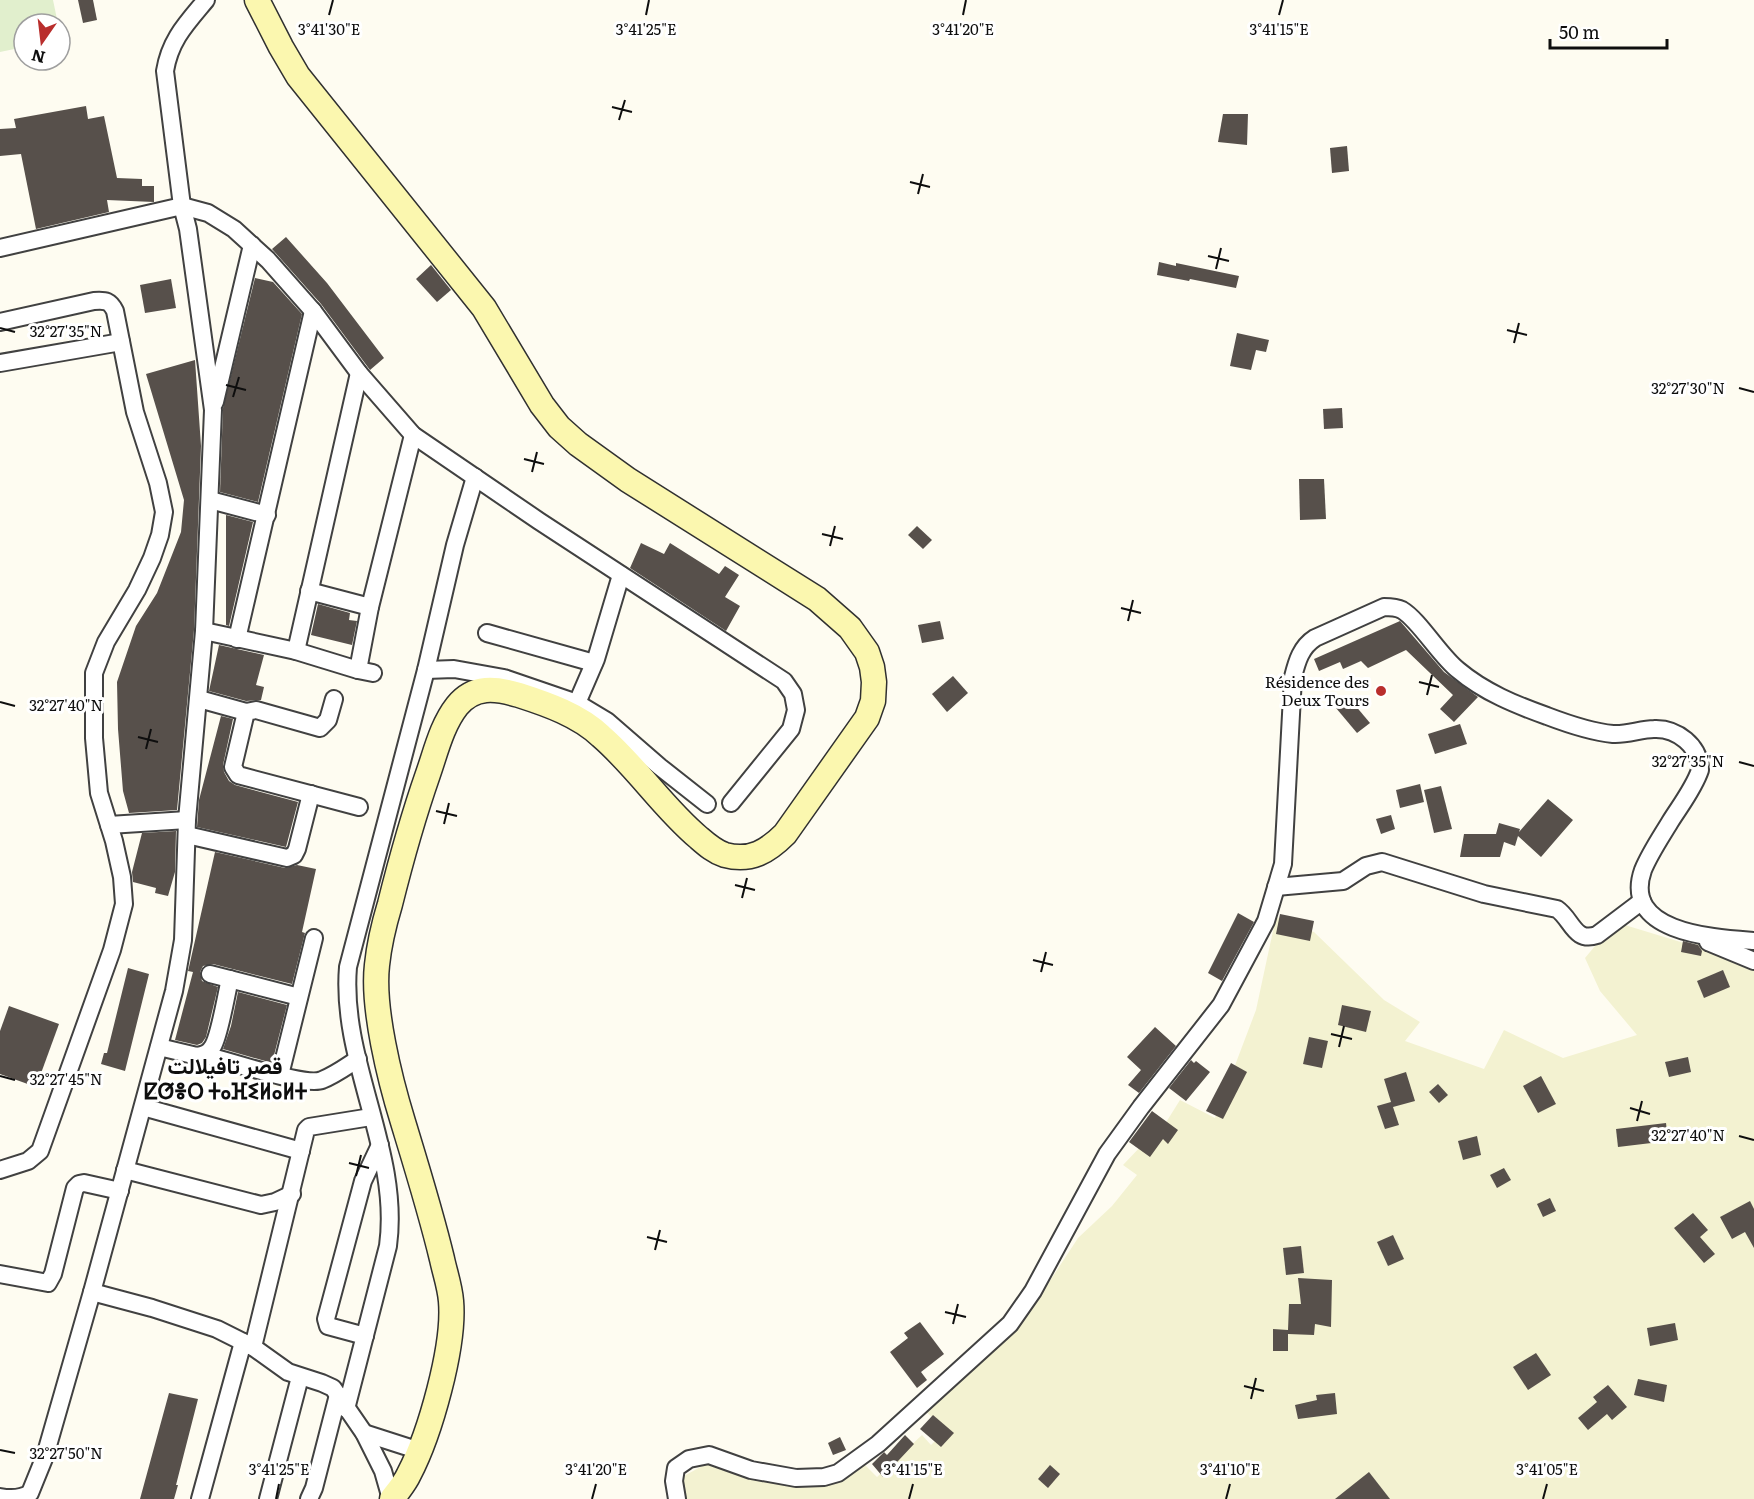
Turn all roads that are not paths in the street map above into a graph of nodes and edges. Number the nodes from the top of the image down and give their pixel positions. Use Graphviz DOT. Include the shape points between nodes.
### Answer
graph roads {
  1 [pos="207,0"];
  2 [pos="257,0"];
  3 [pos="182,206"];
  4 [pos="252,245"];
  5 [pos="0,248"];
  6 [pos="313,311"];
  7 [pos="0,322"];
  8 [pos="121,342"];
  9 [pos="0,363"];
  10 [pos="359,374"];
  11 [pos="213,410"];
  12 [pos="413,435"];
  13 [pos="475,477"];
  14 [pos="210,501"];
  15 [pos="267,515"];
  16 [pos="621,575"];
  17 [pos="309,591"];
  18 [pos="370,607"];
  19 [pos="204,631"];
  20 [pos="487,633"];
  21 [pos="237,639"];
  22 [pos="296,651"];
  23 [pos="594,663"];
  24 [pos="426,670"];
  25 [pos="199,699"];
  26 [pos="334,699"];
  27 [pos="577,703"];
  28 [pos="246,712"];
  29 [pos="311,794"];
  30 [pos="731,803"];
  31 [pos="707,804"];
  32 [pos="359,807"];
  33 [pos="109,825"];
  34 [pos="187,828"];
  35 [pos="1276,887"];
  36 [pos="1642,901"];
  37 [pos="1682,931"];
  38 [pos="314,938"];
  39 [pos="1754,941"];
  40 [pos="1754,961"];
  41 [pos="210,974"];
  42 [pos="230,979"];
  43 [pos="299,997"];
  44 [pos="159,1047"];
  45 [pos="204,1055"];
  46 [pos="358,1059"];
  47 [pos="280,1075"];
  48 [pos="142,1107"];
  49 [pos="371,1117"];
  50 [pos="380,1145"];
  51 [pos="301,1150"];
  52 [pos="0,1170"];
  53 [pos="125,1170"];
  54 [pos="120,1191"];
  55 [pos="292,1194"];
  56 [pos="0,1274"];
  57 [pos="92,1292"];
  58 [pos="365,1336"];
  59 [pos="248,1345"];
  60 [pos="300,1377"];
  61 [pos="342,1402"];
  62 [pos="364,1434"];
  63 [pos="420,1451"];
  64 [pos="0,1497"];
  65 [pos="200,1499"];
  66 [pos="268,1499"];
  67 [pos="309,1499"];
  68 [pos="392,1499"];
  69 [pos="677,1499"];
  1 -- 3 [label="street" via="177,34 165,71"];
  2 -- 63 [label="main road" via="298,76 484,308 542,405 560,427 628,480 817,599 850,628 867,652 874,682 867,718 785,834 770,849 738,857 713,850 683,825 600,734 568,714 491,688 469,695 456,708 441,735 421,795 387,912 377,965 381,1022 394,1093 434,1224 451,1300 443,1377"];
  3 -- 4 [label="street" via="208,213"];
  3 -- 5 [label="street"];
  3 -- 11 [label="street"];
  4 -- 6 [label="street"];
  4 -- 11 [label="street"];
  6 -- 10 [label="street"];
  6 -- 15 [label="street"];
  7 -- 8 [label="street" via="104,300 115,311"];
  8 -- 9 [label="street"];
  8 -- 33 [label="street" via="135,412 164,512 153,558 106,642 94,673 99,793"];
  10 -- 12 [label="street"];
  10 -- 17 [label="street"];
  11 -- 14 [label="street"];
  12 -- 13 [label="street"];
  12 -- 18 [label="street"];
  13 -- 16 [label="street"];
  13 -- 24 [label="street" via="454,545"];
  14 -- 15 [label="street"];
  14 -- 19 [label="street"];
  15 -- 21 [label="street"];
  16 -- 23 [label="street"];
  16 -- 30 [label="street" via="784,681 793,694 796,710 791,729"];
  17 -- 18 [label="street"];
  17 -- 22 [label="street"];
  18 -- 22 [label="street" via="365,671"];
  19 -- 21 [label="street"];
  19 -- 25 [label="street"];
  20 -- 23 [label="street"];
  21 -- 22 [label="street"];
  23 -- 27 [label="street"];
  24 -- 27 [label="street" via="454,669 504,678"];
  24 -- 46 [label="street" via="348,967 352,1033"];
  25 -- 28 [label="street"];
  25 -- 34 [label="street"];
  26 -- 28 [label="street" via="328,720 320,728 256,710"];
  27 -- 31 [label="street" via="607,721"];
  28 -- 29 [label="street" via="234,771"];
  29 -- 32 [label="street"];
  29 -- 34 [label="street" via="297,849 291,857"];
  33 -- 34 [label="street"];
  33 -- 52 [label="street" via="124,896 112,950 40,1151 28,1161"];
  34 -- 44 [label="street" via="183,940"];
  35 -- 36 [label="street" via="1343,881 1366,866 1382,862 1484,894 1557,909 1581,936 1588,938"];
  35 -- 36 [label="street" via="1283,864 1292,697 1298,660 1307,643 1315,638 1390,607 1408,614 1457,670 1493,694 1602,732 1665,730 1694,749 1699,756 1698,776 1649,856 1641,880"];
  35 -- 69 [label="street" via="1266,921 1221,1005 1107,1154 1033,1291 1010,1324 878,1444 838,1473 796,1478 751,1470 709,1455 696,1457 676,1468"];
  36 -- 37 [label="street" via="1656,919"];
  37 -- 39 [label="street"];
  37 -- 40 [label="street"];
  38 -- 43 [label="street"];
  41 -- 42 [label="street"];
  42 -- 43 [label="street"];
  42 -- 45 [label="street" via="215,1042"];
  43 -- 47 [label="street"];
  44 -- 45 [label="street"];
  44 -- 48 [label="street"];
  45 -- 47 [label="street"];
  46 -- 47 [label="street" via="322,1080"];
  46 -- 49 [label="street"];
  48 -- 51 [label="street"];
  48 -- 53 [label="street"];
  49 -- 50 [label="street"];
  49 -- 51 [label="street" via="309,1127"];
  50 -- 58 [label="street" via="391,1224"];
  50 -- 58 [label="street" via="363,1181 326,1319 328,1326"];
  51 -- 55 [label="street"];
  53 -- 54 [label="street"];
  53 -- 55 [label="street" via="261,1205"];
  54 -- 56 [label="street" via="84,1184 75,1188 48,1283"];
  54 -- 57 [label="street"];
  55 -- 59 [label="street"];
  57 -- 59 [label="street" via="195,1321"];
  57 -- 64 [label="street" via="30,1493 16,1498"];
  58 -- 61 [label="street"];
  59 -- 60 [label="street"];
  59 -- 65 [label="street"];
  60 -- 61 [label="street" via="333,1388"];
  60 -- 66 [label="street"];
  61 -- 62 [label="street"];
  61 -- 67 [label="street"];
  62 -- 63 [label="street"];
  62 -- 68 [label="street"];
  63 -- 68 [label="main road"];
}
